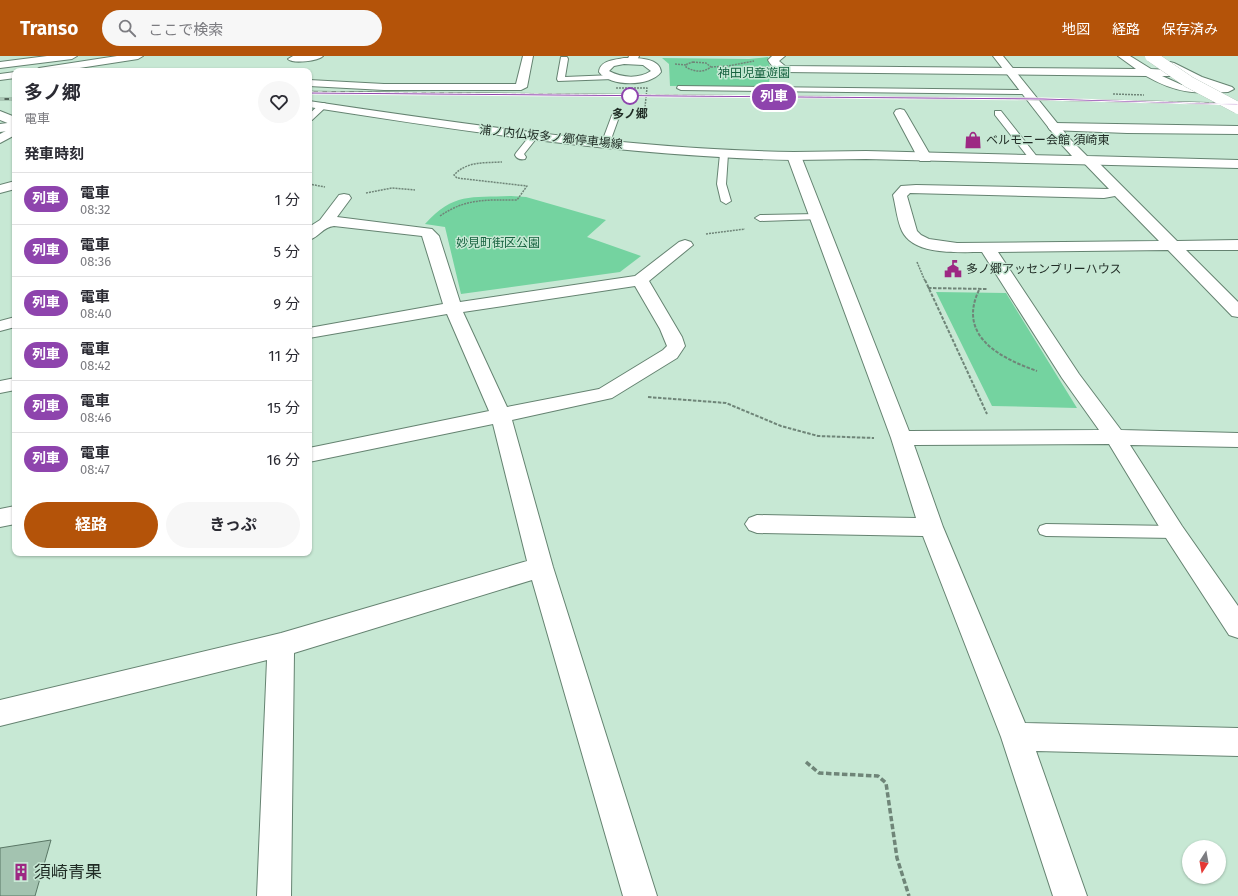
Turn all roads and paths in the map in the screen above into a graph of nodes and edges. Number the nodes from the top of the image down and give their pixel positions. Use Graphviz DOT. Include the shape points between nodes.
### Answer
graph roads {
  1 [pos="33,56"];
  2 [pos="72,56"];
  3 [pos="138,56"];
  4 [pos="318,56"];
  5 [pos="528,56"];
  6 [pos="780,56"];
  7 [pos="998,56"];
  8 [pos="1123,56"];
  9 [pos="1150,56"];
  10 [pos="1158,56"];
  11 [pos="564,59"];
  12 [pos="633,59"];
  13 [pos="0,60"];
  14 [pos="292,60"];
  15 [pos="756,60"];
  16 [pos="0,65"];
  17 [pos="711,67"];
  18 [pos="60,68"];
  19 [pos="1010,71"];
  20 [pos="1149,72"];
  21 [pos="1182,73"];
  22 [pos="12,75"];
  23 [pos="0,77"];
  24 [pos="312,83"];
  25 [pos="614,83"];
  26 [pos="681,88"];
  27 [pos="1233,90"];
  28 [pos="1026,92"];
  29 [pos="312,104"];
  30 [pos="324,106"];
  31 [pos="1238,108"];
  32 [pos="639,112"];
  33 [pos="900,113"];
  34 [pos="998,113"];
  35 [pos="0,115"];
  36 [pos="312,116"];
  37 [pos="615,118"];
  38 [pos="12,121"];
  39 [pos="12,126"];
  40 [pos="1054,127"];
  41 [pos="0,128"];
  42 [pos="1238,130"];
  43 [pos="12,132"];
  44 [pos="535,135"];
  45 [pos="0,139"];
  46 [pos="606,142"];
  47 [pos="724,154"];
  48 [pos="794,156"];
  49 [pos="522,157"];
  50 [pos="925,158"];
  51 [pos="1035,160"];
  52 [pos="1086,161"];
  53 [pos="1238,164"];
  54 [pos="12,186"];
  55 [pos="0,189"];
  56 [pos="415,190"];
  57 [pos="1118,191"];
  58 [pos="344,198"];
  59 [pos="726,201"];
  60 [pos="817,217"];
  61 [pos="760,218"];
  62 [pos="326,221"];
  63 [pos="312,232"];
  64 [pos="427,232"];
  65 [pos="914,237"];
  66 [pos="684,245"];
  67 [pos="1171,245"];
  68 [pos="1238,245"];
  69 [pos="987,247"];
  70 [pos="640,280"];
  71 [pos="928,288"];
  72 [pos="993,289"];
  73 [pos="979,290"];
  74 [pos="453,308"];
  75 [pos="1238,312"];
  76 [pos="12,323"];
  77 [pos="0,326"];
  78 [pos="312,332"];
  79 [pos="1072,378"];
  80 [pos="12,385"];
  81 [pos="0,387"];
  82 [pos="605,394"];
  83 [pos="501,416"];
  84 [pos="1115,437"];
  85 [pos="901,438"];
  86 [pos="998,438"];
  87 [pos="1238,440"];
  88 [pos="312,454"];
  89 [pos="12,516"];
  90 [pos="0,518"];
  91 [pos="757,524"];
  92 [pos="931,527"];
  93 [pos="1046,530"];
  94 [pos="1174,532"];
  95 [pos="542,566"];
  96 [pos="1238,627"];
  97 [pos="281,645"];
  98 [pos="0,713"];
  99 [pos="1016,737"];
  100 [pos="1238,742"];
  101 [pos="806,762"];
  102 [pos="274,896"];
  103 [pos="640,896"];
  104 [pos="909,896"];
  105 [pos="1070,896"];
  1 -- 13 [label="main road"];
  2 -- 16 [label="main road"];
  3 -- 18 [label="main road"];
  4 -- 14 [label="main road"];
  5 -- 24 [label="main road" via="521,87 384,87"];
  6 -- 19 [label="main road" via="773,60 777,66 784,68"];
  7 -- 19 [label="main road"];
  8 -- 20 [label="main road"];
  9 -- 31 [label="main road, bridge" via="1189,82"];
  10 -- 21 [label="main road"];
  11 -- 25 [label="lane" via="561,79"];
  12 -- 25 [label="main road" via="616,62 604,69"];
  12 -- 25 [label="main road" via="653,66 656,72 647,78"];
  15 -- 17 [label="path"];
  17 -- 17 [label="path" via="698,71 686,66 698,62"];
  19 -- 20 [label="main road"];
  19 -- 28 [label="main road"];
  20 -- 21 [label="main road"];
  20 -- 27 [label="main road" via="1179,88"];
  21 -- 27 [label="main road" via="1207,84"];
  22 -- 23 [label="main road"];
  25 -- 32 [label="path, bridge" via="647,88 645,107"];
  26 -- 28 [label="lane"];
  28 -- 40 [label="main road"];
  29 -- 30 [label="main road, 浦ノ内仏坂多ノ郷停車場線"];
  30 -- 36 [label="lane"];
  30 -- 44 [label="main road, 浦ノ内仏坂多ノ郷停車場線" via="486,131"];
  33 -- 50 [label="main road"];
  34 -- 51 [label="lane"];
  35 -- 38 [label="main road"];
  37 -- 46 [label="lane"];
  39 -- 41 [label="main road"];
  40 -- 42 [label="main road"];
  40 -- 52 [label="main road"];
  43 -- 45 [label="main road"];
  44 -- 46 [label="main road, 浦ノ内仏坂多ノ郷停車場線"];
  44 -- 49 [label="lane" via="519,155"];
  46 -- 47 [label="main road, 浦ノ内仏坂多ノ郷停車場線"];
  47 -- 48 [label="main road, 浦ノ内仏坂多ノ郷停車場線"];
  47 -- 59 [label="lane" via="722,194"];
  48 -- 50 [label="main road, 浦ノ内仏坂多ノ郷停車場線" via="866,155"];
  48 -- 60 [label="main road"];
  49 -- 64 [label="path" via="516,162 466,165 459,168 454,175 457,178 527,186 517,200 463,202 448,209 435,220"];
  50 -- 51 [label="main road, 浦ノ内仏坂多ノ郷停車場線"];
  51 -- 52 [label="main road, 浦ノ内仏坂多ノ郷停車場線"];
  52 -- 53 [label="main road, 浦ノ内仏坂多ノ郷停車場線"];
  52 -- 57 [label="main road"];
  54 -- 55 [label="main road"];
  56 -- 58 [label="path" via="392,188"];
  57 -- 65 [label="main road" via="1104,194 906,189 900,195"];
  57 -- 67 [label="main road"];
  58 -- 62 [label="main road"];
  60 -- 61 [label="lane"];
  60 -- 85 [label="main road"];
  61 -- 66 [label="path" via="750,215 751,228 693,238"];
  62 -- 63 [label="main road"];
  62 -- 64 [label="main road"];
  64 -- 74 [label="main road" via="431,236"];
  65 -- 69 [label="main road" via="923,243"];
  65 -- 71 [label="path" via="912,248"];
  66 -- 70 [label="main road"];
  67 -- 68 [label="main road"];
  67 -- 69 [label="main road"];
  67 -- 75 [label="main road"];
  69 -- 79 [label="main road"];
  70 -- 74 [label="main road"];
  70 -- 82 [label="main road" via="674,336 676,346 670,354"];
  71 -- 73 [label="path"];
  71 -- 86 [label="path"];
  72 -- 73 [label="path"];
  73 -- 79 [label="path" via="975,297 972,316 981,337 992,349 1016,363 1035,370 1053,376"];
  74 -- 78 [label="main road"];
  74 -- 83 [label="main road"];
  76 -- 77 [label="main road"];
  79 -- 84 [label="main road"];
  80 -- 81 [label="main road"];
  82 -- 83 [label="main road"];
  82 -- 85 [label="path" via="726,403 781,426 818,436"];
  83 -- 88 [label="main road"];
  83 -- 95 [label="main road"];
  84 -- 86 [label="main road"];
  84 -- 87 [label="main road"];
  84 -- 94 [label="main road"];
  85 -- 86 [label="main road"];
  85 -- 92 [label="main road"];
  89 -- 90 [label="main road"];
  91 -- 92 [label="main road"];
  92 -- 99 [label="main road"];
  93 -- 94 [label="lane"];
  94 -- 96 [label="main road"];
  95 -- 97 [label="main road"];
  95 -- 103 [label="main road"];
  97 -- 98 [label="main road"];
  97 -- 102 [label="main road"];
  99 -- 100 [label="main road"];
  99 -- 105 [label="main road"];
  101 -- 104 [label="path" via="819,773 878,776 886,783 897,858"];
}
